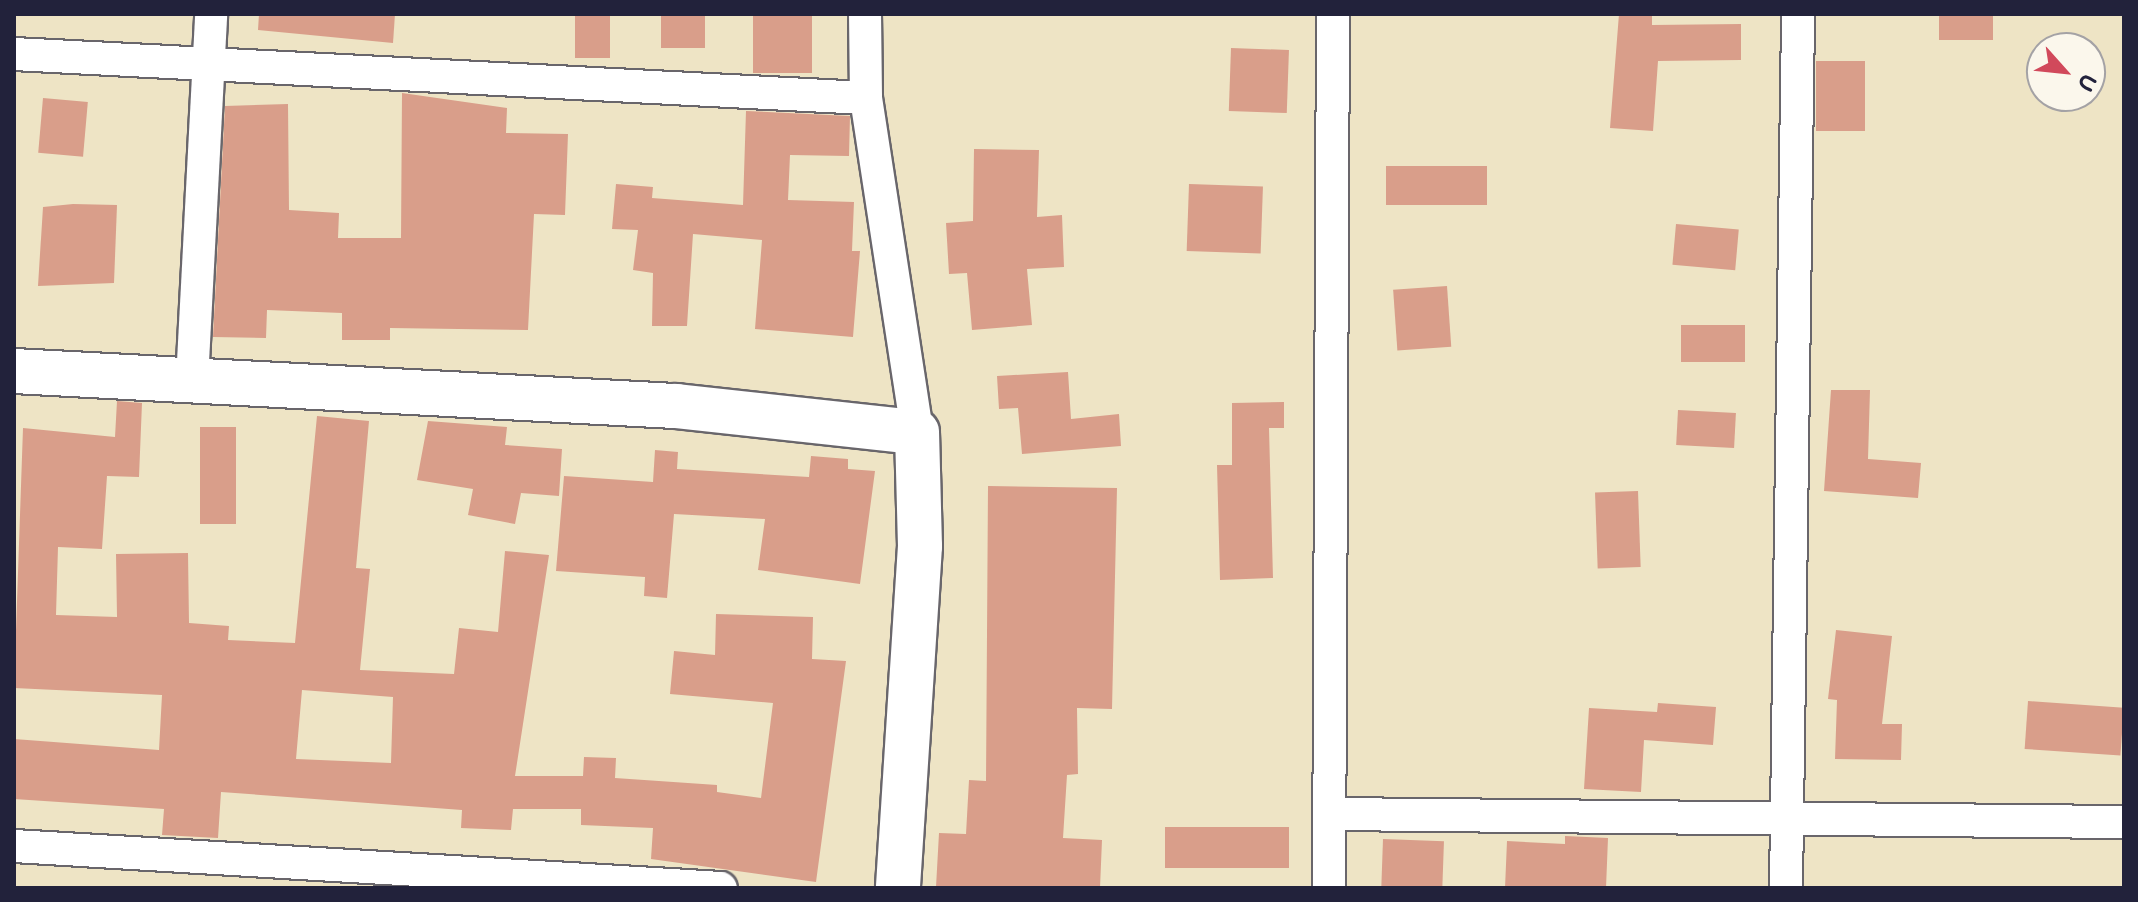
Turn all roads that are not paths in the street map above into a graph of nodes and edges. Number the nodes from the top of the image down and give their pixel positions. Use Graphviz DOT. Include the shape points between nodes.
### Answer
graph roads {
  1 [pos="211,14"];
  2 [pos="865,14"];
  3 [pos="1333,14"];
  4 [pos="1798,14"];
  5 [pos="14,54"];
  6 [pos="207,62"];
  7 [pos="866,98"];
  8 [pos="14,371"];
  9 [pos="192,381"];
  10 [pos="917,432"];
  11 [pos="1786,813"];
  12 [pos="1331,814"];
  13 [pos="2124,822"];
  14 [pos="14,846"];
  15 [pos="721,888"];
  16 [pos="898,888"];
  17 [pos="1329,888"];
  18 [pos="1786,888"];
  1 -- 6 [label="street"];
  2 -- 7 [label="street"];
  3 -- 12 [label="street"];
  4 -- 11 [label="street"];
  5 -- 6 [label="street"];
  6 -- 7 [label="street"];
  6 -- 9 [label="street"];
  7 -- 10 [label="street"];
  8 -- 9 [label="highway"];
  9 -- 10 [label="highway" via="676,406"];
  10 -- 16 [label="highway" via="920,546"];
  11 -- 12 [label="street"];
  11 -- 13 [label="street"];
  11 -- 18 [label="street"];
  12 -- 17 [label="street"];
  14 -- 15 [label="street"];
}
